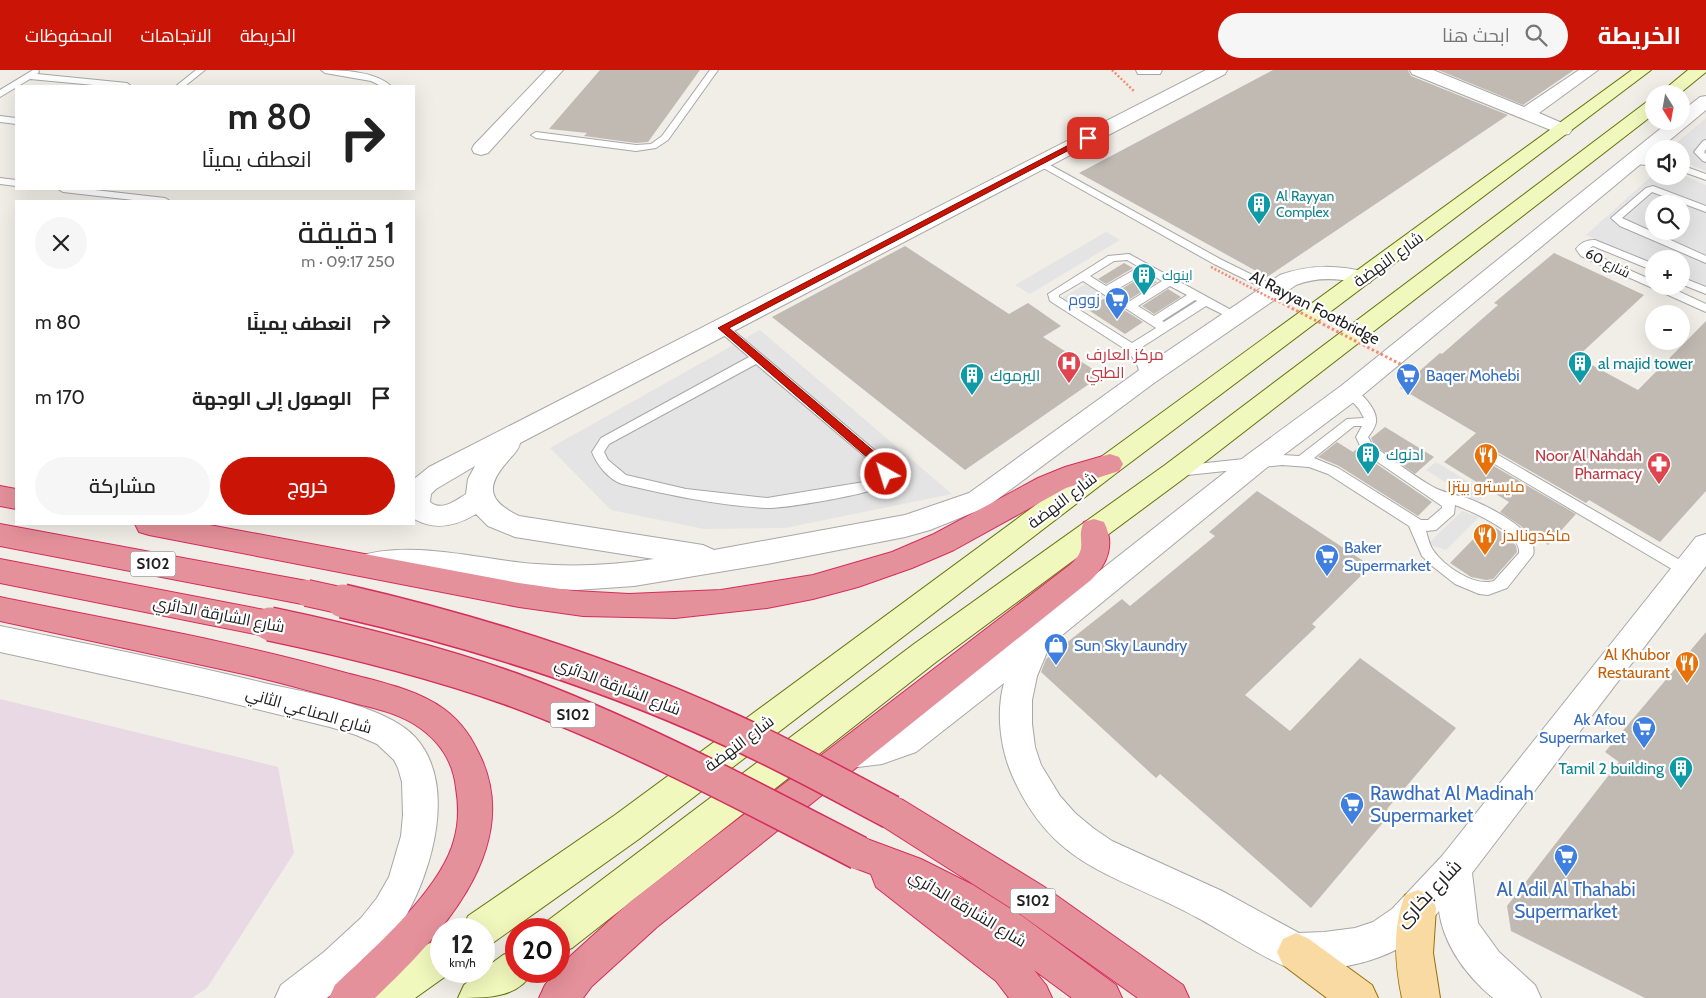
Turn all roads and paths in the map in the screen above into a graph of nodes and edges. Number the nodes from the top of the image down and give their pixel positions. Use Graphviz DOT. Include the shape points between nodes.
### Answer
graph roads {
  1 [pos="38,70"];
  2 [pos="201,70"];
  3 [pos="325,70"];
  4 [pos="555,70"];
  5 [pos="714,70"];
  6 [pos="1112,70"];
  7 [pos="1144,70"];
  8 [pos="1154,70"];
  9 [pos="1218,70"];
  10 [pos="1418,70"];
  11 [pos="1590,70"];
  12 [pos="1643,70"];
  13 [pos="1699,70"];
  14 [pos="28,76"];
  15 [pos="117,85"];
  16 [pos="181,85"];
  17 [pos="384,85"];
  18 [pos="1680,85"];
  19 [pos="0,94"];
  20 [pos="1706,101"];
  21 [pos="1152,104"];
  22 [pos="1645,112"];
  23 [pos="1526,114"];
  24 [pos="0,119"];
  25 [pos="15,121"];
  26 [pos="1563,130"];
  27 [pos="536,135"];
  28 [pos="1664,140"];
  29 [pos="1706,143"];
  30 [pos="481,149"];
  31 [pos="1645,157"];
  32 [pos="1706,159"];
  33 [pos="1041,163"];
  34 [pos="1690,171"];
  35 [pos="1706,177"];
  36 [pos="0,181"];
  37 [pos="15,183"];
  38 [pos="72,190"];
  39 [pos="156,200"];
  40 [pos="1706,209"];
  41 [pos="1706,260"];
  42 [pos="1645,264"];
  43 [pos="1148,267"];
  44 [pos="1211,267"];
  45 [pos="1083,276"];
  46 [pos="1362,278"];
  47 [pos="1170,281"];
  48 [pos="1645,281"];
  49 [pos="1690,284"];
  50 [pos="1274,289"];
  51 [pos="1106,291"];
  52 [pos="1706,291"];
  53 [pos="1677,295"];
  54 [pos="1200,298"];
  55 [pos="1130,306"];
  56 [pos="1706,308"];
  57 [pos="1236,316"];
  58 [pos="1159,324"];
  59 [pos="723,328"];
  60 [pos="1132,348"];
  61 [pos="758,358"];
  62 [pos="1408,368"];
  63 [pos="1146,377"];
  64 [pos="1350,392"];
  65 [pos="1370,422"];
  66 [pos="518,434"];
  67 [pos="1486,453"];
  68 [pos="1302,461"];
  69 [pos="1256,462"];
  70 [pos="1110,464"];
  71 [pos="1174,472"];
  72 [pos="1438,495"];
  73 [pos="0,496"];
  74 [pos="15,499"];
  75 [pos="479,499"];
  76 [pos="1414,523"];
  77 [pos="154,525"];
  78 [pos="1094,530"];
  79 [pos="0,535"];
  80 [pos="1706,545"];
  81 [pos="725,560"];
  82 [pos="367,564"];
  83 [pos="0,570"];
  84 [pos="1687,571"];
  85 [pos="0,608"];
  86 [pos="1040,634"];
  87 [pos="0,639"];
  88 [pos="850,753"];
  89 [pos="859,853"];
  90 [pos="1454,868"];
  91 [pos="1418,908"];
  92 [pos="495,919"];
  93 [pos="570,927"];
  94 [pos="1296,952"];
  95 [pos="430,965"];
  96 [pos="505,976"];
  97 [pos="294,998"];
  98 [pos="348,998"];
  99 [pos="382,998"];
  100 [pos="477,998"];
  101 [pos="558,998"];
  102 [pos="1033,998"];
  103 [pos="1104,998"];
  104 [pos="1170,998"];
  105 [pos="1359,998"];
  106 [pos="1421,998"];
  107 [pos="1522,998"];
  1 -- 14 [label="lane"];
  2 -- 16 [label="lane"];
  3 -- 17 [label="lane" via="373,79"];
  4 -- 30 [label="street"];
  5 -- 27 [label="lane" via="665,138 653,146 636,148"];
  6 -- 21 [label="path"];
  7 -- 8 [label="street"];
  9 -- 21 [label="street"];
  10 -- 23 [label="street"];
  11 -- 23 [label="street"];
  12 -- 26 [label="main road, شارع النهضة"];
  13 -- 18 [label="main road"];
  14 -- 15 [label="lane"];
  14 -- 19 [label="lane"];
  20 -- 28 [label="street"];
  21 -- 33 [label="street"];
  22 -- 71 [label="main road"];
  23 -- 26 [label="street"];
  24 -- 25 [label="lane"];
  26 -- 46 [label="main road, شارع النهضة"];
  29 -- 32 [label="lane" via="1699,152"];
  31 -- 64 [label="street"];
  33 -- 50 [label="lane" via="1218,262"];
  33 -- 59 [label="street"];
  34 -- 35 [label="lane"];
  36 -- 37 [label="lane"];
  38 -- 39 [label="lane"];
  40 -- 41 [label="lane" via="1653,189 1616,216 1624,224"];
  42 -- 48 [label="lane, شارع 60" via="1595,243 1581,249 1585,254"];
  43 -- 45 [label="lane" via="1136,259 1122,256 1112,258"];
  43 -- 47 [label="lane"];
  43 -- 51 [label="lane"];
  44 -- 62 [label="path, Al Rayyan Footbridge, bridge"];
  45 -- 51 [label="lane"];
  45 -- 60 [label="lane" via="1053,294 1054,299"];
  46 -- 50 [label="street" via="1341,272 1312,273 1288,280"];
  46 -- 70 [label="main road, شارع النهضة"];
  47 -- 54 [label="lane"];
  47 -- 55 [label="lane"];
  49 -- 52 [label="lane"];
  50 -- 57 [label="street"];
  51 -- 55 [label="lane"];
  53 -- 56 [label="lane"];
  54 -- 57 [label="lane"];
  54 -- 58 [label="lane"];
  55 -- 58 [label="lane"];
  57 -- 63 [label="street"];
  58 -- 60 [label="lane"];
  59 -- 61 [label="lane"];
  59 -- 66 [label="street"];
  60 -- 63 [label="lane" via="1143,364"];
  61 -- 61 [label="lane" via="605,441 598,452 599,458 622,479 653,488 767,502 795,500 878,484 886,474 880,462"];
  63 -- 81 [label="street" via="978,500 905,526"];
  64 -- 65 [label="lane" via="1368,412"];
  64 -- 69 [label="street"];
  65 -- 68 [label="lane" via="1350,422"];
  65 -- 72 [label="lane" via="1362,437 1368,449"];
  66 -- 75 [label="street" via="486,470"];
  66 -- 75 [label="street" via="438,474 424,484 416,501 425,514 435,517 457,512"];
  67 -- 84 [label="lane"];
  68 -- 69 [label="lane"];
  68 -- 76 [label="lane" via="1333,471"];
  69 -- 71 [label="lane"];
  69 -- 86 [label="street"];
  70 -- 82 [label="highway" via="1039,489 944,542 904,559 819,586 764,596 645,606 582,604 519,595"];
  70 -- 92 [label="main road, شارع النهضة" via="627,827"];
  71 -- 78 [label="main road"];
  72 -- 76 [label="lane" via="1448,503 1449,510 1431,526"];
  72 -- 76 [label="lane" via="1473,505 1510,528 1524,541 1526,554 1495,588 1476,588 1428,555 1420,530"];
  73 -- 74 [label="highway"];
  75 -- 81 [label="street" via="485,510 498,520 515,526"];
  77 -- 82 [label="highway"];
  78 -- 88 [label="highway" via="1096,552 1086,568"];
  78 -- 93 [label="main road" via="926,653"];
  79 -- 104 [label="highway, شارع الشارقة الدائري / S102, bridge" via="307,593 389,612 492,640 586,672 782,755 891,812 1030,899"];
  80 -- 84 [label="street, شارع بخارى"];
  81 -- 82 [label="street" via="634,574 576,578 507,574 412,561"];
  83 -- 89 [label="highway, شارع الشارقة الدائري / S102, bridge" via="270,624 383,649 446,668 532,697 618,734 735,788"];
  84 -- 90 [label="street, شارع بخارى"];
  85 -- 98 [label="highway" via="296,672 394,700 424,714 450,734 466,758 474,786 475,819 467,854 449,888 426,920 400,950"];
  86 -- 88 [label="street" via="905,741 882,749"];
  86 -- 94 [label="street" via="1016,698 1017,732 1025,767 1042,802 1053,816 1082,843 1209,904"];
  87 -- 97 [label="street, شارع الصناعي الثاني" via="317,710 390,735 407,751 417,773 420,820 409,875 380,926 358,950"];
  88 -- 101 [label="highway" via="644,914 579,973"];
  89 -- 102 [label="highway" via="1009,968"];
  89 -- 103 [label="highway, شارع الشارقة الدائري / S102" via="909,871 957,897 1007,928"];
  90 -- 91 [label="street, شارع بخارى"];
  90 -- 107 [label="street" via="1460,924 1475,953 1498,979"];
  91 -- 94 [label="street, شارع بخارى" via="1405,922 1382,937 1355,946"];
  91 -- 106 [label="main road" via="1413,941 1414,969"];
  94 -- 105 [label="main road"];
  95 -- 99 [label="main road"];
  96 -- 100 [label="main road"];
}
